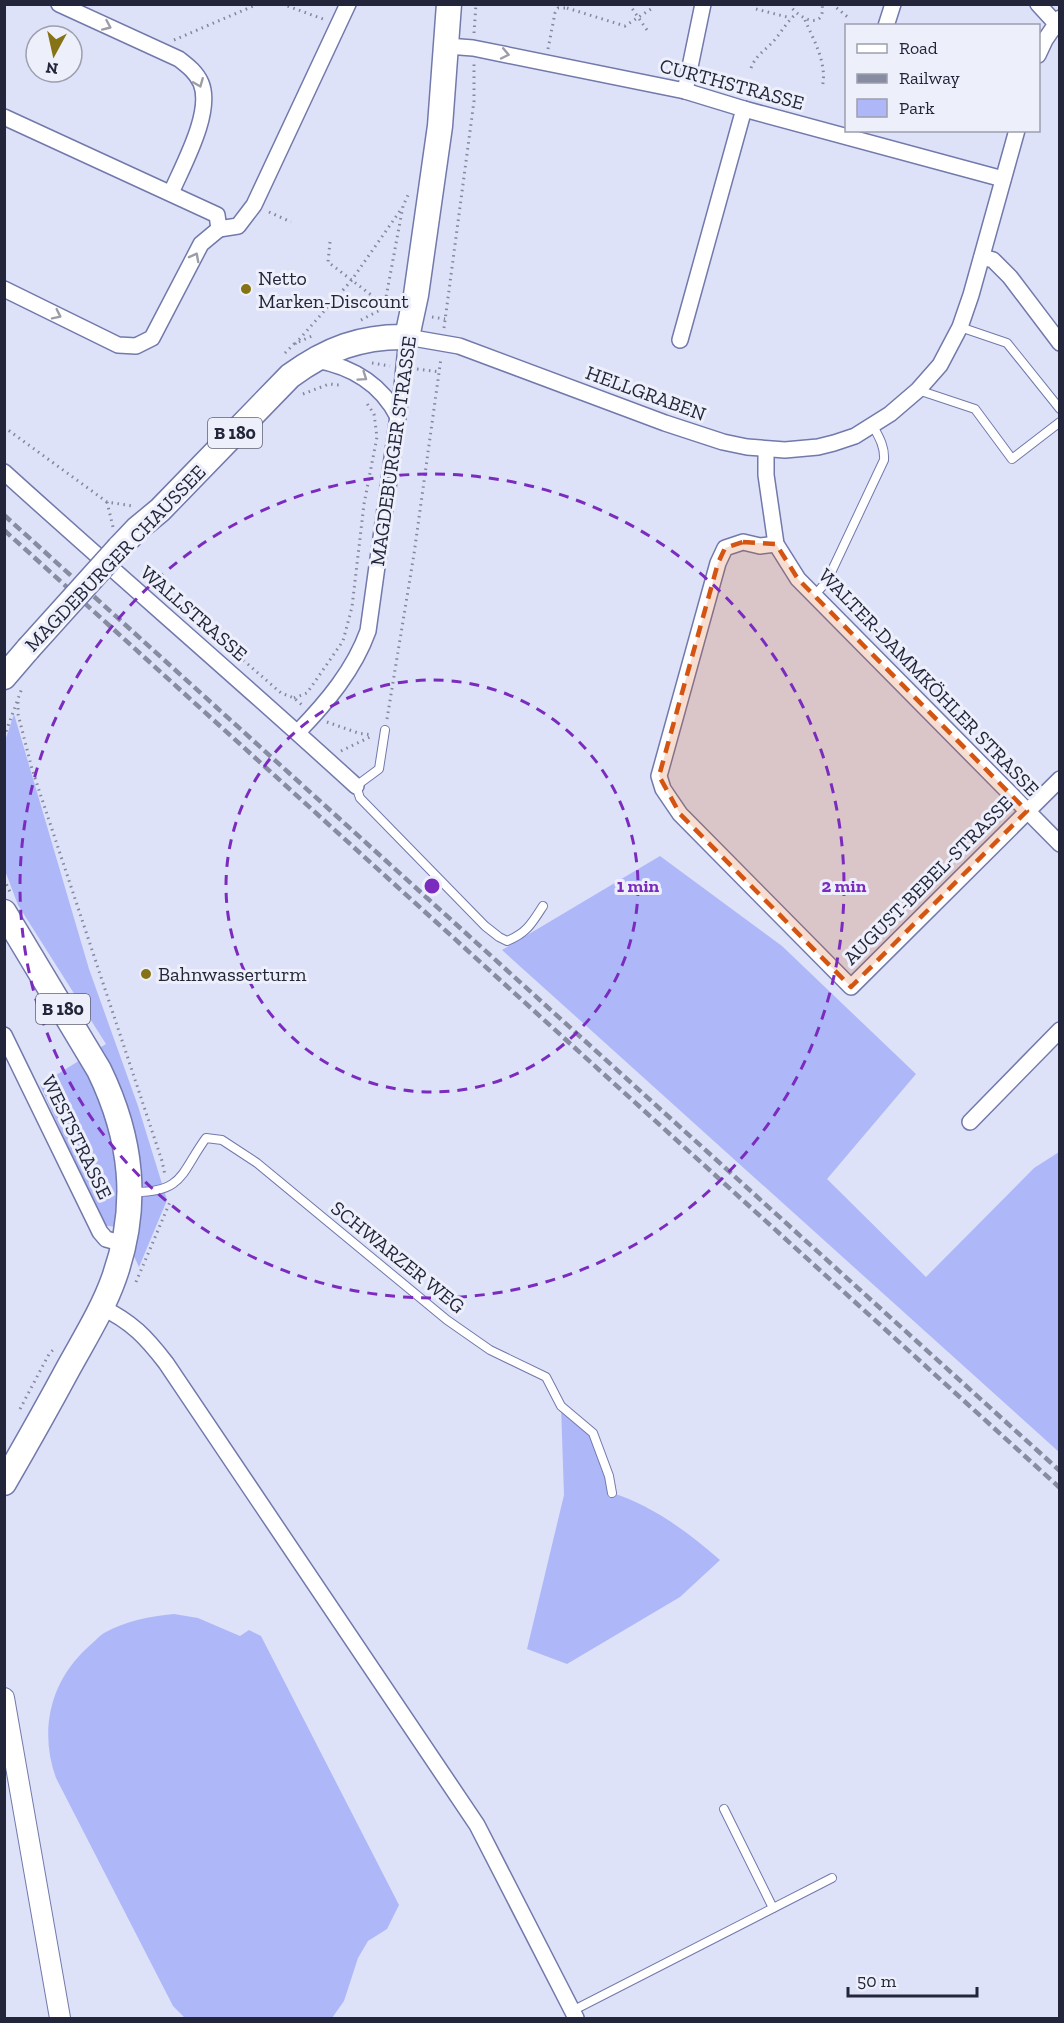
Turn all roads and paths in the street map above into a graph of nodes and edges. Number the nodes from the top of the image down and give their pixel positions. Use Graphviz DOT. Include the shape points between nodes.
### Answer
graph roads {
  1 [pos="59,4"];
  2 [pos="258,4"];
  3 [pos="282,4"];
  4 [pos="348,4"];
  5 [pos="448,4"];
  6 [pos="476,4"];
  7 [pos="629,4"];
  8 [pos="652,4"];
  9 [pos="703,4"];
  10 [pos="789,4"];
  11 [pos="822,4"];
  12 [pos="832,4"];
  13 [pos="893,4"];
  14 [pos="1038,4"];
  15 [pos="570,6"];
  16 [pos="756,9"];
  17 [pos="796,14"];
  18 [pos="638,18"];
  19 [pos="792,18"];
  20 [pos="850,19"];
  21 [pos="805,20"];
  22 [pos="1058,23"];
  23 [pos="887,24"];
  24 [pos="339,25"];
  25 [pos="647,30"];
  26 [pos="447,46"];
  27 [pos="156,47"];
  28 [pos="473,48"];
  29 [pos="1040,51"];
  30 [pos="546,62"];
  31 [pos="752,68"];
  32 [pos="822,88"];
  33 [pos="686,91"];
  34 [pos="744,109"];
  35 [pos="4,117"];
  36 [pos="845,131"];
  37 [pos="1016,132"];
  38 [pos="857,134"];
  39 [pos="1004,179"];
  40 [pos="412,185"];
  41 [pos="171,193"];
  42 [pos="254,205"];
  43 [pos="403,206"];
  44 [pos="291,222"];
  45 [pos="219,229"];
  46 [pos="330,242"];
  47 [pos="982,257"];
  48 [pos="351,281"];
  49 [pos="4,289"];
  50 [pos="445,319"];
  51 [pos="960,327"];
  52 [pos="407,337"];
  53 [pos="680,340"];
  54 [pos="1059,343"];
  55 [pos="294,344"];
  56 [pos="313,359"];
  57 [pos="404,368"];
  58 [pos="918,390"];
  59 [pos="364,399"];
  60 [pos="1059,409"];
  61 [pos="398,417"];
  62 [pos="1059,422"];
  63 [pos="873,426"];
  64 [pos="4,427"];
  65 [pos="766,450"];
  66 [pos="4,472"];
  67 [pos="107,502"];
  68 [pos="141,506"];
  69 [pos="117,541"];
  70 [pos="776,544"];
  71 [pos="814,596"];
  72 [pos="4,677"];
  73 [pos="294,698"];
  74 [pos="385,730"];
  75 [pos="298,732"];
  76 [pos="4,737"];
  77 [pos="329,761"];
  78 [pos="1059,779"];
  79 [pos="356,786"];
  80 [pos="1027,811"];
  81 [pos="1059,844"];
  82 [pos="543,906"];
  83 [pos="4,912"];
  84 [pos="1059,1030"];
  85 [pos="4,1035"];
  86 [pos="970,1122"];
  87 [pos="167,1188"];
  88 [pos="129,1192"];
  89 [pos="124,1244"];
  90 [pos="110,1311"];
  91 [pos="4,1483"];
  92 [pos="612,1493"];
  93 [pos="4,1698"];
  94 [pos="724,1809"];
  95 [pos="832,1878"];
  96 [pos="773,1908"];
  97 [pos="574,2014"];
  98 [pos="60,2019"];
  1 -- 27 [label="street, one-way"];
  2 -- 27 [label="path"];
  3 -- 24 [label="path"];
  4 -- 24 [label="street"];
  5 -- 26 [label="main road, MAGDEBURGER STRASSE"];
  6 -- 28 [label="path"];
  7 -- 18 [label="path"];
  8 -- 18 [label="path"];
  9 -- 33 [label="street"];
  10 -- 17 [label="path"];
  11 -- 21 [label="path" via="818,18"];
  12 -- 20 [label="path"];
  13 -- 23 [label="street"];
  14 -- 22 [label="street"];
  15 -- 18 [label="path" via="625,26"];
  15 -- 30 [label="path" via="558,8 555,13"];
  16 -- 19 [label="path"];
  17 -- 19 [label="path"];
  17 -- 21 [label="path"];
  18 -- 25 [label="path"];
  19 -- 31 [label="path" via="760,53"];
  21 -- 32 [label="path" via="824,69"];
  22 -- 29 [label="street"];
  24 -- 42 [label="street"];
  26 -- 28 [label="street, CURTHSTRASSE"];
  26 -- 52 [label="main road, MAGDEBURGER STRASSE" via="438,140"];
  27 -- 41 [label="street, one-way" via="193,70 204,100 200,124"];
  28 -- 30 [label="street, CURTHSTRASSE, one-way"];
  28 -- 50 [label="path" via="474,100"];
  30 -- 33 [label="street, CURTHSTRASSE"];
  33 -- 34 [label="street, CURTHSTRASSE"];
  34 -- 36 [label="street, CURTHSTRASSE"];
  34 -- 53 [label="street"];
  35 -- 41 [label="street"];
  37 -- 39 [label="street, HELLGRABEN"];
  38 -- 39 [label="street, CURTHSTRASSE"];
  39 -- 47 [label="street, HELLGRABEN"];
  40 -- 43 [label="path"];
  41 -- 45 [label="street" via="217,215"];
  42 -- 44 [label="path"];
  42 -- 45 [label="street" via="238,226"];
  43 -- 48 [label="path"];
  43 -- 48 [label="path" via="384,308"];
  49 -- 45 [label="street, one-way" via="118,345 136,346 152,338 201,244"];
  46 -- 48 [label="path" via="328,262"];
  47 -- 51 [label="street, HELLGRABEN"];
  47 -- 54 [label="street" via="993,260 1010,277"];
  48 -- 55 [label="path"];
  51 -- 58 [label="street, HELLGRABEN" via="940,365"];
  51 -- 60 [label="lane" via="1007,343"];
  52 -- 56 [label="main road, MAGDEBURGER CHAUSSEE / B 180" via="375,338"];
  52 -- 57 [label="street, MAGDEBURGER STRASSE"];
  52 -- 65 [label="street, HELLGRABEN" via="459,346 694,434"];
  56 -- 61 [label="street, one-way" via="366,378"];
  56 -- 69 [label="main road, MAGDEBURGER CHAUSSEE / B 180" via="271,394 176,494"];
  57 -- 61 [label="street, MAGDEBURGER STRASSE"];
  57 -- 74 [label="path" via="440,372"];
  58 -- 62 [label="lane" via="975,409 1012,459"];
  58 -- 63 [label="street, HELLGRABEN"];
  59 -- 73 [label="path" via="374,414 377,437 364,504 352,607 342,640 307,693"];
  61 -- 75 [label="street, MAGDEBURGER STRASSE" via="368,630 349,671"];
  63 -- 65 [label="street, HELLGRABEN" via="818,447"];
  63 -- 71 [label="lane" via="884,460 827,581"];
  64 -- 67 [label="path"];
  65 -- 70 [label="street, WALTER-DAMMKÖHLER STRASSE"];
  66 -- 75 [label="street, WALLSTRASSE"];
  67 -- 68 [label="path"];
  67 -- 69 [label="path"];
  69 -- 72 [label="main road, MAGDEBURGER CHAUSSEE / B 180, bridge"];
  70 -- 71 [label="street, WALTER-DAMMKÖHLER STRASSE"];
  70 -- 80 [label="street, AUGUST-BEBEL-STRASSE" via="742,542 725,548 718,563 659,776 680,814 851,987"];
  71 -- 80 [label="street, WALTER-DAMMKÖHLER STRASSE"];
  74 -- 77 [label="path"];
  74 -- 79 [label="lane" via="379,769"];
  75 -- 77 [label="street, WALLSTRASSE"];
  76 -- 87 [label="path" via="18,702 32,769 162,1161"];
  77 -- 79 [label="street, WALLSTRASSE"];
  78 -- 80 [label="street, AUGUST-BEBEL-STRASSE"];
  79 -- 82 [label="lane" via="360,798 499,937 507,941 520,936"];
  80 -- 81 [label="street, WALTER-DAMMKÖHLER STRASSE"];
  83 -- 88 [label="main road, B 180" via="108,1088 125,1140"];
  84 -- 86 [label="street"];
  85 -- 89 [label="street, WESTSTRASSE" via="100,1232 106,1239"];
  87 -- 88 [label="lane"];
  87 -- 90 [label="path" via="170,1202 141,1270"];
  87 -- 92 [label="lane, SCHWARZER WEG" via="177,1183 206,1138 222,1140 257,1163 447,1320 490,1350 546,1377 561,1406 593,1433"];
  88 -- 89 [label="main road, B 180"];
  89 -- 90 [label="main road, B 180"];
  90 -- 91 [label="main road, B 180"];
  90 -- 97 [label="street" via="136,1328 166,1364 477,1825"];
  93 -- 98 [label="street"];
  94 -- 96 [label="lane"];
  95 -- 96 [label="lane"];
  96 -- 97 [label="lane"];
}
